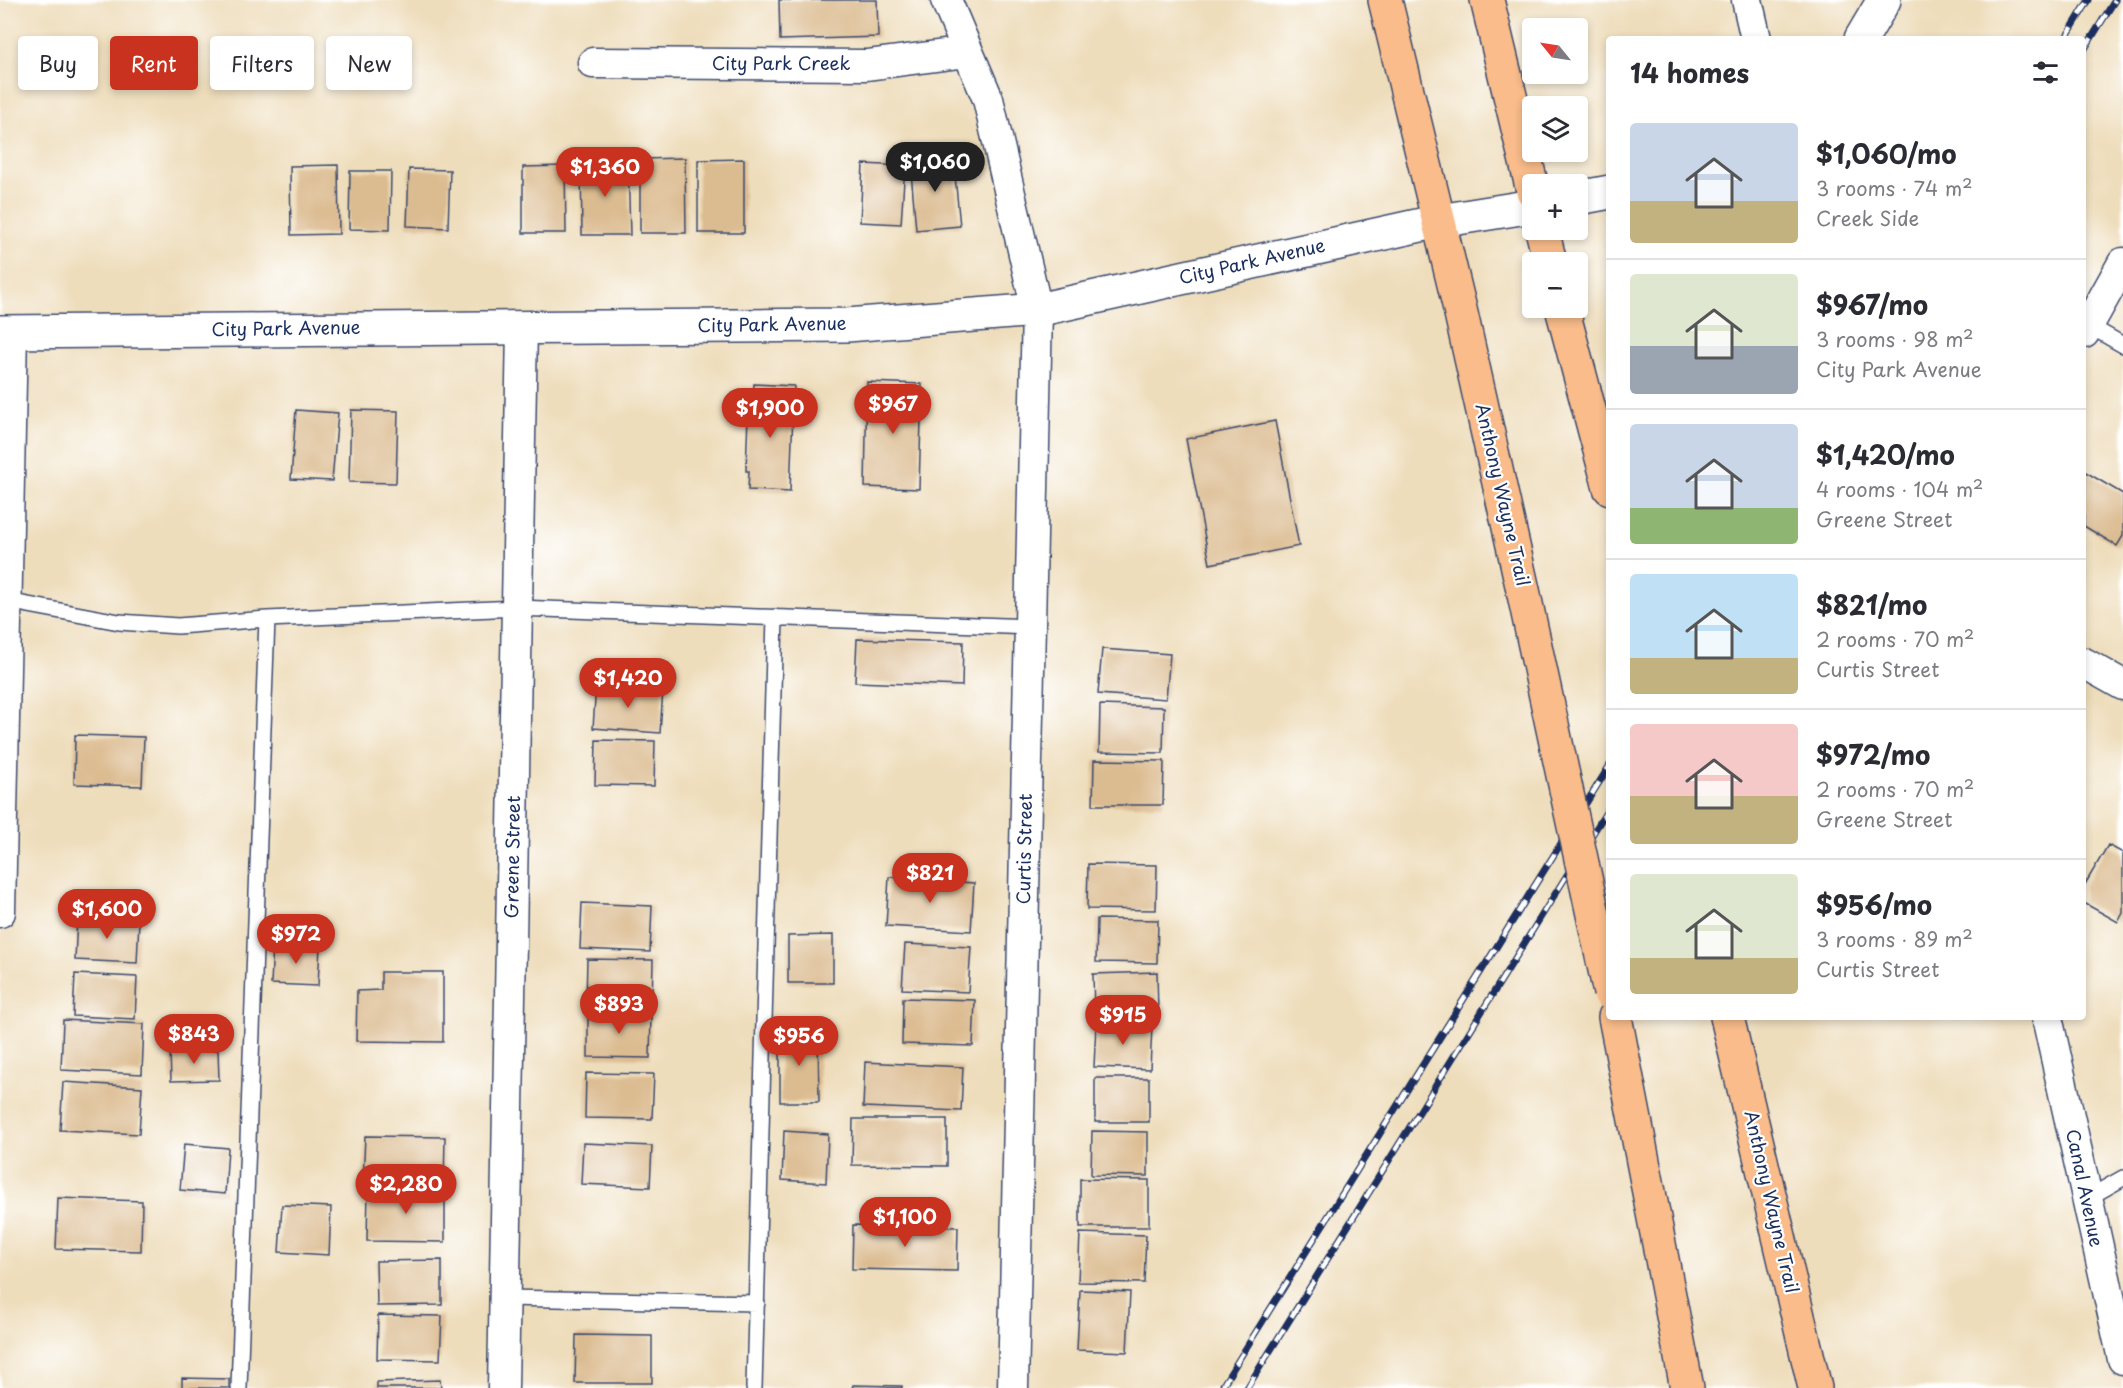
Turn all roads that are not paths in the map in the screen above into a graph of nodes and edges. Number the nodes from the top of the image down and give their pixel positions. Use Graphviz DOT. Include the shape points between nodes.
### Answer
graph roads {
  1 [pos="946,0"];
  2 [pos="1385,0"];
  3 [pos="1487,0"];
  4 [pos="1747,0"];
  5 [pos="1884,0"];
  6 [pos="1755,36"];
  7 [pos="1863,36"];
  8 [pos="967,52"];
  9 [pos="593,63"];
  10 [pos="1529,174"];
  11 [pos="1606,193"];
  12 [pos="1588,196"];
  13 [pos="1522,208"];
  14 [pos="1439,221"];
  15 [pos="2123,263"];
  16 [pos="1037,310"];
  17 [pos="1565,318"];
  18 [pos="522,327"];
  19 [pos="2086,329"];
  20 [pos="6,332"];
  21 [pos="2123,345"];
  22 [pos="1606,473"];
  23 [pos="7,601"];
  24 [pos="517,608"];
  25 [pos="776,617"];
  26 [pos="267,619"];
  27 [pos="1030,627"];
  28 [pos="2086,664"];
  29 [pos="2123,686"];
  30 [pos="0,912"];
  31 [pos="1606,974"];
  32 [pos="1616,1020"];
  33 [pos="1728,1020"];
  34 [pos="2048,1020"];
  35 [pos="2123,1178"];
  36 [pos="2086,1200"];
  37 [pos="505,1298"];
  38 [pos="757,1303"];
  39 [pos="2123,1359"];
  40 [pos="239,1388"];
  41 [pos="503,1388"];
  42 [pos="754,1388"];
  43 [pos="1013,1388"];
  44 [pos="1687,1388"];
  45 [pos="1815,1388"];
  1 -- 8 [label="street, Curtis Street"];
  2 -- 14 [label="highway, Anthony Wayne Trail"];
  3 -- 10 [label="highway"];
  4 -- 6 [label="street"];
  5 -- 7 [label="street"];
  8 -- 9 [label="street, City Park Creek" via="867,65"];
  8 -- 16 [label="street, Curtis Street" via="988,99"];
  11 -- 12 [label="street"];
  13 -- 14 [label="street, City Park Avenue"];
  14 -- 16 [label="street, City Park Avenue"];
  14 -- 31 [label="highway, Anthony Wayne Trail, bridge"];
  15 -- 19 [label="street"];
  16 -- 18 [label="street, City Park Avenue" via="847,325"];
  16 -- 27 [label="street, Curtis Street"];
  17 -- 22 [label="highway"];
  18 -- 20 [label="street, City Park Avenue"];
  18 -- 24 [label="street, Greene Street"];
  19 -- 21 [label="lane"];
  20 -- 23 [label="street"];
  23 -- 26 [label="lane" via="119,622 177,626"];
  23 -- 30 [label="street"];
  24 -- 25 [label="lane"];
  24 -- 26 [label="lane"];
  24 -- 37 [label="street, Greene Street"];
  25 -- 27 [label="lane"];
  25 -- 38 [label="lane"];
  26 -- 40 [label="lane"];
  27 -- 43 [label="street, Curtis Street"];
  28 -- 29 [label="street"];
  32 -- 44 [label="highway"];
  33 -- 45 [label="highway, Anthony Wayne Trail"];
  34 -- 36 [label="street, Canal Avenue"];
  35 -- 36 [label="lane"];
  36 -- 39 [label="street, Canal Avenue"];
  37 -- 38 [label="lane"];
  37 -- 41 [label="street, Greene Street"];
  38 -- 42 [label="lane"];
}
